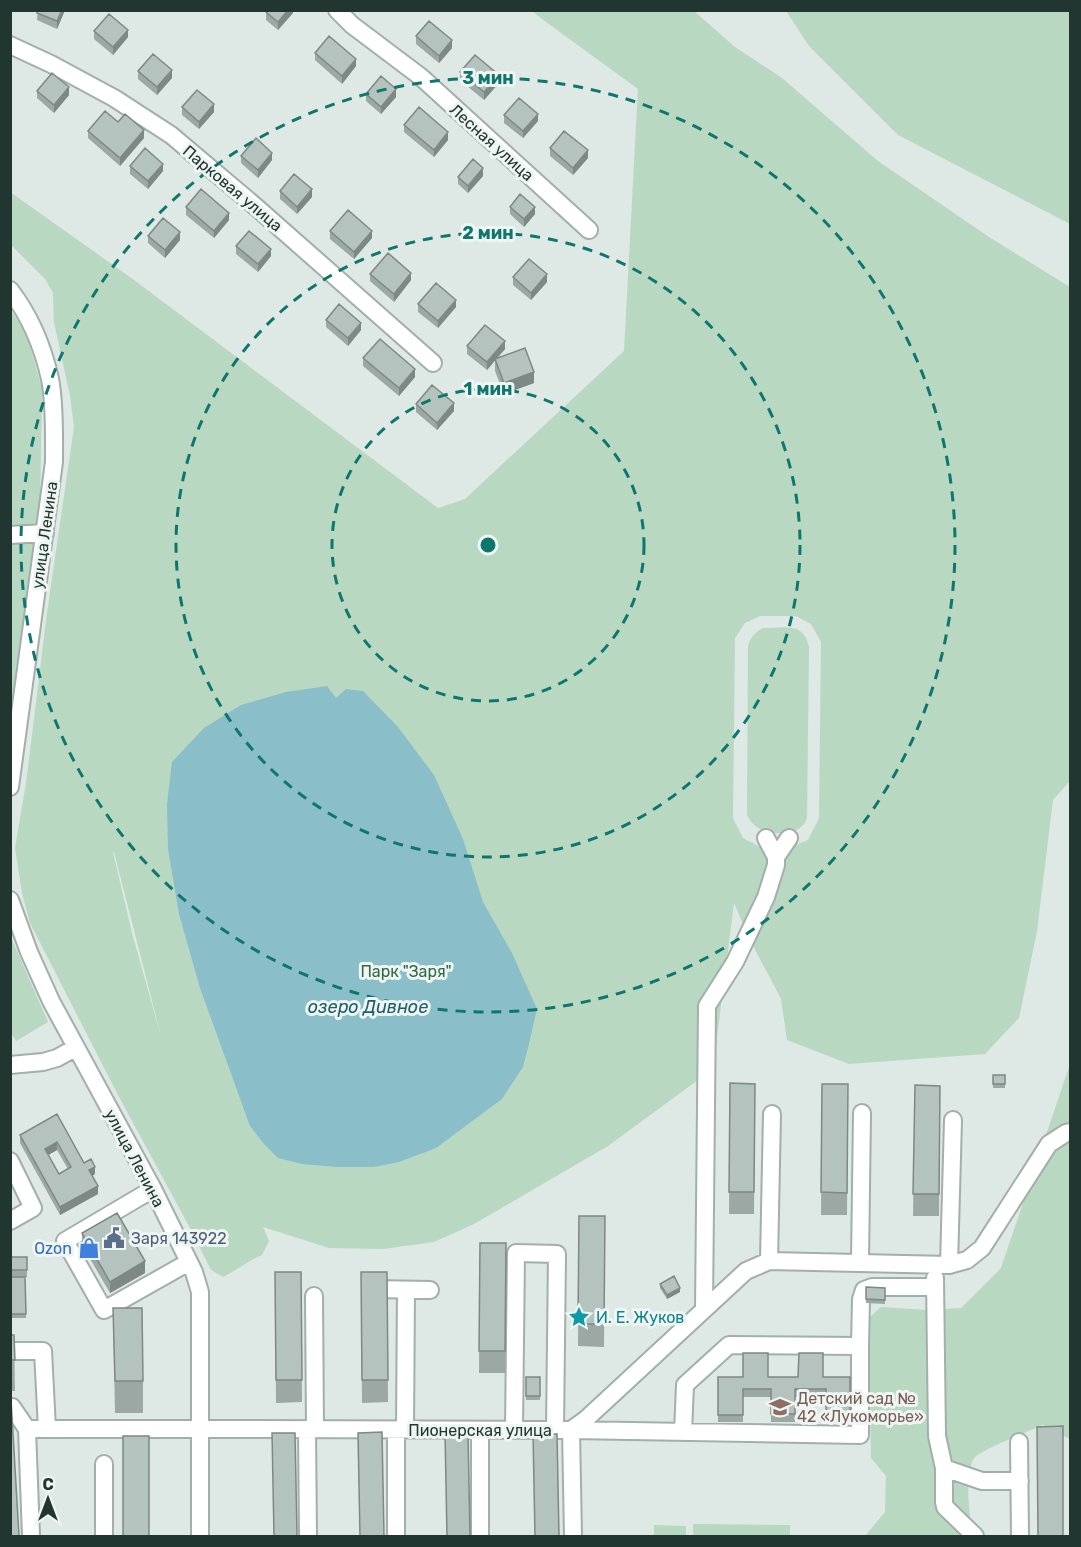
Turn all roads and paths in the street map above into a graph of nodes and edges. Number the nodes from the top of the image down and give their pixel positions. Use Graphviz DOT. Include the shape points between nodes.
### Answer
graph roads {
  1 [pos="337,10"];
  2 [pos="10,45"];
  3 [pos="589,230"];
  4 [pos="12,296"];
  5 [pos="433,363"];
  6 [pos="45,532"];
  7 [pos="10,535"];
  8 [pos="10,787"];
  9 [pos="766,838"];
  10 [pos="789,838"];
  11 [pos="776,857"];
  12 [pos="10,900"];
  13 [pos="75,1048"];
  14 [pos="10,1065"];
  15 [pos="862,1113"];
  16 [pos="772,1114"];
  17 [pos="952,1120"];
  18 [pos="1071,1132"];
  19 [pos="10,1161"];
  20 [pos="153,1189"];
  21 [pos="10,1221"];
  22 [pos="769,1261"];
  23 [pos="189,1262"];
  24 [pos="860,1262"];
  25 [pos="942,1264"];
  26 [pos="935,1287"];
  27 [pos="372,1289"];
  28 [pos="406,1290"];
  29 [pos="430,1290"];
  30 [pos="314,1296"];
  31 [pos="704,1309"];
  32 [pos="860,1346"];
  33 [pos="10,1351"];
  34 [pos="10,1407"];
  35 [pos="27,1429"];
  36 [pos="47,1429"];
  37 [pos="200,1429"];
  38 [pos="311,1429"];
  39 [pos="401,1430"];
  40 [pos="480,1430"];
  41 [pos="514,1430"];
  42 [pos="563,1430"];
  43 [pos="683,1432"];
  44 [pos="1019,1442"];
  45 [pos="104,1464"];
  46 [pos="944,1468"];
  47 [pos="1020,1481"];
  48 [pos="31,1536"];
  49 [pos="104,1536"];
  50 [pos="200,1536"];
  51 [pos="308,1536"];
  52 [pos="396,1536"];
  53 [pos="480,1536"];
  54 [pos="573,1536"];
  55 [pos="975,1536"];
  56 [pos="1020,1536"];
  1 -- 3 [label="street, Лесная улица" via="421,77"];
  2 -- 5 [label="street, Парковая улица" via="114,98 171,135"];
  4 -- 6 [label="street, улица Ленина" via="37,335 50,380 54,462"];
  6 -- 7 [label="street"];
  6 -- 8 [label="street, улица Ленина"];
  9 -- 11 [label="street"];
  10 -- 11 [label="street"];
  11 -- 31 [label="street" via="766,897 735,962 707,1006"];
  12 -- 13 [label="street, улица Ленина" via="29,952"];
  13 -- 14 [label="street" via="43,1062"];
  13 -- 20 [label="street, улица Ленина"];
  15 -- 24 [label="street"];
  16 -- 22 [label="street"];
  17 -- 25 [label="street"];
  18 -- 25 [label="street" via="1049,1144 982,1248 967,1260"];
  19 -- 21 [label="street" via="33,1208"];
  20 -- 23 [label="street, улица Ленина"];
  20 -- 23 [label="street" via="65,1241 104,1310"];
  22 -- 24 [label="street, Пионерская улица"];
  22 -- 31 [label="street, Пионерская улица" via="746,1271"];
  23 -- 37 [label="street, улица Ленина" via="200,1292"];
  24 -- 25 [label="street, Пионерская улица"];
  25 -- 26 [label="street"];
  26 -- 32 [label="street" via="864,1290"];
  26 -- 46 [label="street" via="937,1436"];
  27 -- 28 [label="street"];
  28 -- 29 [label="street"];
  28 -- 39 [label="street"];
  30 -- 38 [label="street"];
  31 -- 42 [label="street, Пионерская улица" via="585,1420"];
  32 -- 43 [label="street" via="729,1346 685,1385"];
  32 -- 43 [label="street" via="860,1435"];
  33 -- 36 [label="street" via="43,1351"];
  34 -- 35 [label="street"];
  35 -- 36 [label="street, Пионерская улица"];
  35 -- 48 [label="street"];
  36 -- 37 [label="street, Пионерская улица"];
  37 -- 38 [label="street, Пионерская улица"];
  37 -- 50 [label="street, улица Ленина"];
  38 -- 39 [label="street, Пионерская улица"];
  38 -- 51 [label="street"];
  39 -- 40 [label="street, Пионерская улица"];
  39 -- 52 [label="street"];
  40 -- 41 [label="street, Пионерская улица"];
  40 -- 53 [label="street"];
  41 -- 42 [label="street, Пионерская улица"];
  41 -- 42 [label="street" via="507,1253 557,1254"];
  42 -- 43 [label="street"];
  42 -- 54 [label="street"];
  44 -- 47 [label="street"];
  45 -- 49 [label="street"];
  46 -- 47 [label="street" via="982,1481"];
  46 -- 55 [label="street" via="945,1507"];
  47 -- 56 [label="street"];
}
